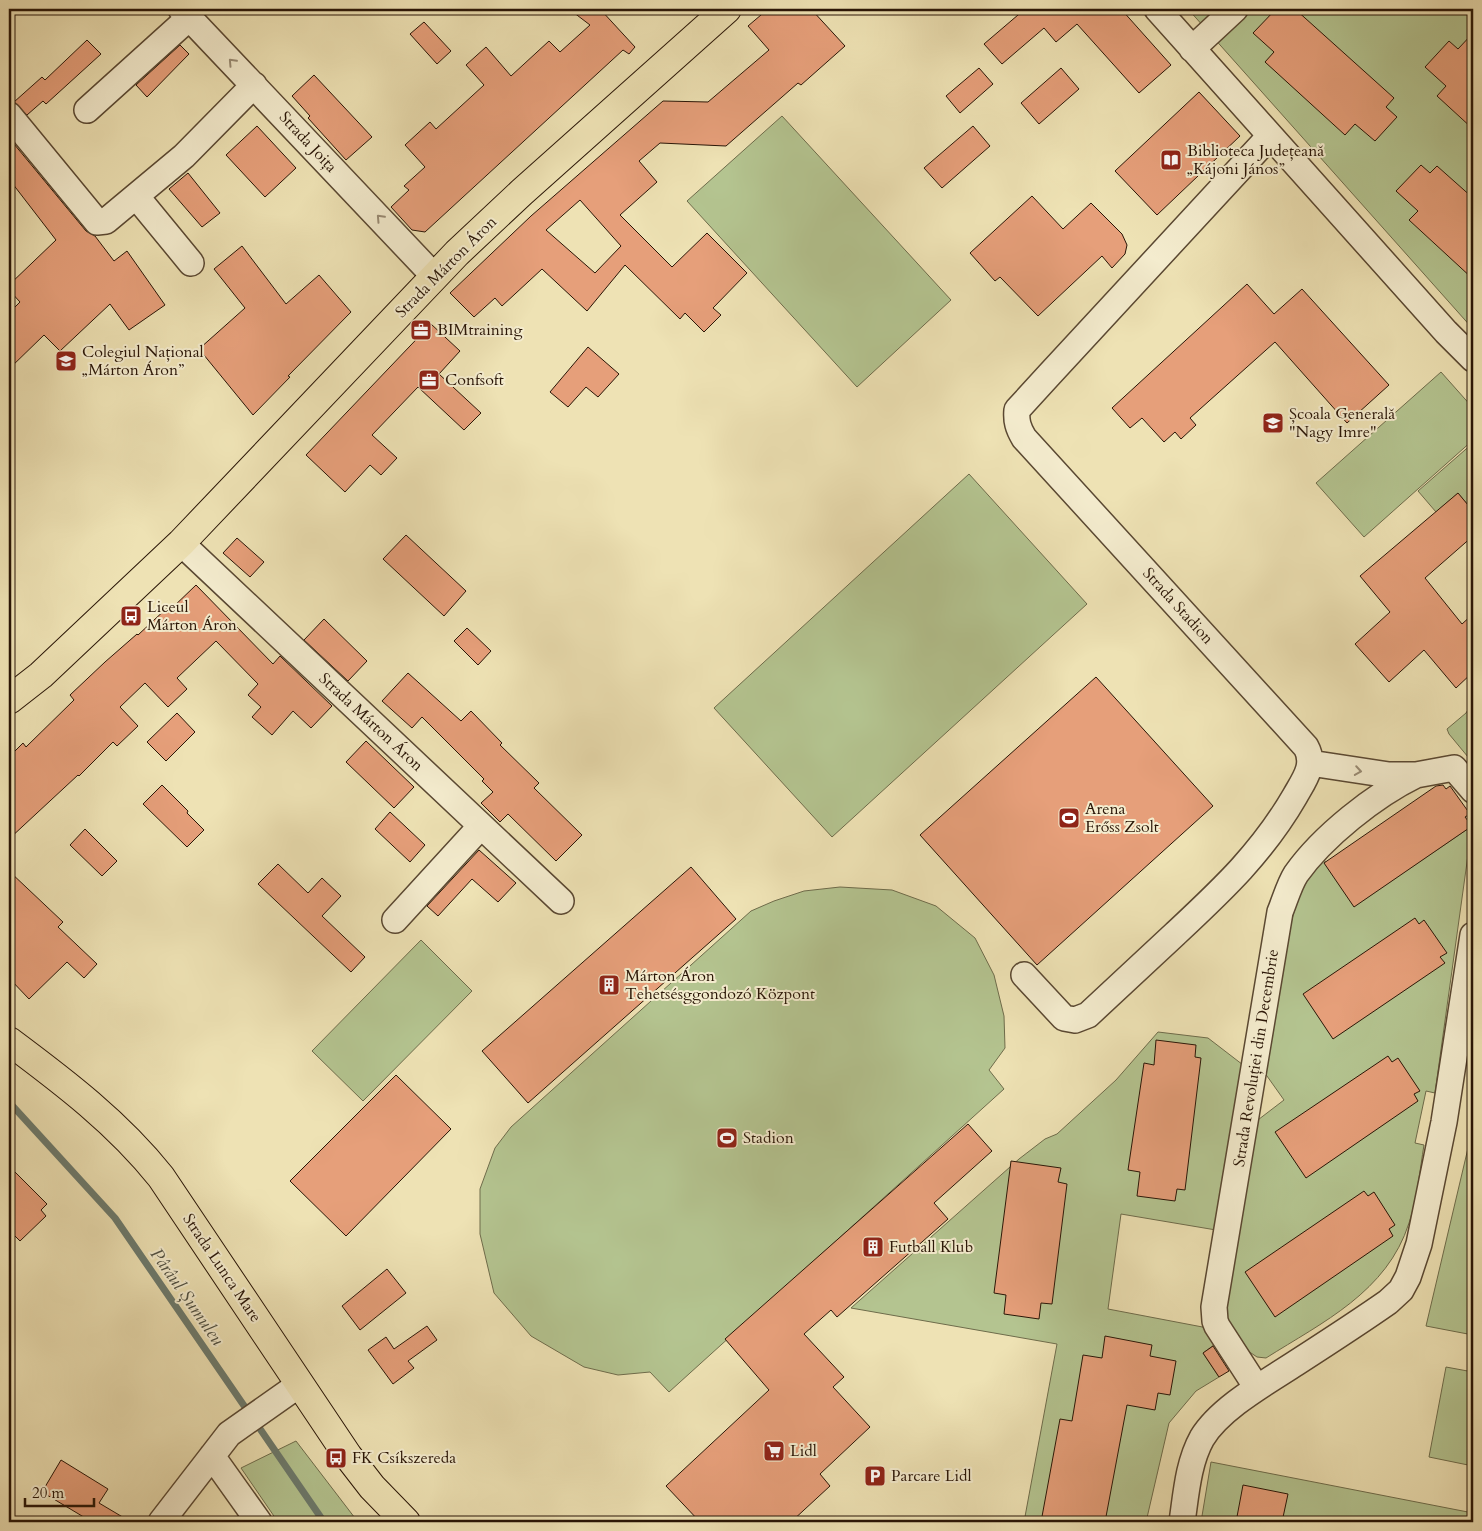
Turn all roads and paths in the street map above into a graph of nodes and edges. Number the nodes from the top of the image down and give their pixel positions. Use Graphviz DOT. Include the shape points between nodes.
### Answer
graph roads {
  1 [pos="727,9"];
  2 [pos="1157,9"];
  3 [pos="1235,9"];
  4 [pos="185,13"];
  5 [pos="1192,49"];
  6 [pos="254,85"];
  7 [pos="87,110"];
  8 [pos="9,115"];
  9 [pos="1270,136"];
  10 [pos="136,196"];
  11 [pos="191,263"];
  12 [pos="434,276"];
  13 [pos="1473,359"];
  14 [pos="182,542"];
  15 [pos="41,675"];
  16 [pos="9,700"];
  17 [pos="9,722"];
  18 [pos="1310,763"];
  19 [pos="1416,775"];
  20 [pos="1473,790"];
  21 [pos="481,826"];
  22 [pos="561,900"];
  23 [pos="395,920"];
  24 [pos="1473,935"];
  25 [pos="1024,975"];
  26 [pos="1465,1036"];
  27 [pos="9,1041"];
  28 [pos="300,1384"];
  29 [pos="1257,1388"];
  30 [pos="212,1456"];
  31 [pos="161,1522"];
  32 [pos="260,1522"];
  33 [pos="406,1522"];
  34 [pos="1182,1522"];
  1 -- 12 [label="main road, Strada Márton Áron" via="522,192"];
  2 -- 5 [label="street"];
  3 -- 5 [label="street"];
  6 -- 4 [label="street, Strada Joița, one-way"];
  4 -- 7 [label="street"];
  5 -- 9 [label="street"];
  6 -- 10 [label="street" via="184,156"];
  12 -- 6 [label="street, Strada Joița, one-way"];
  8 -- 10 [label="street" via="97,222 106,220"];
  9 -- 13 [label="street"];
  9 -- 18 [label="street, Strada Stadion" via="1044,380 1017,410 1016,418 1024,438 1306,747"];
  10 -- 11 [label="street"];
  12 -- 14 [label="main road, Strada Márton Áron"];
  14 -- 15 [label="main road, Strada Márton Áron"];
  14 -- 21 [label="street, Strada Márton Áron"];
  15 -- 16 [label="main road, Strada Márton Áron"];
  15 -- 17 [label="main road, Strada Márton Áron"];
  18 -- 19 [label="street, one-way" via="1389,775"];
  18 -- 25 [label="street" via="1278,823 1244,867 1088,1014 1075,1020 1064,1018"];
  19 -- 20 [label="street" via="1454,768"];
  19 -- 29 [label="street, Strada Revoluției din Decembrie" via="1371,802 1330,836 1296,875 1280,912 1214,1307 1217,1326"];
  21 -- 22 [label="street, Strada Márton Áron"];
  21 -- 23 [label="street"];
  24 -- 26 [label="street"];
  26 -- 29 [label="street" via="1419,1244 1401,1290 1388,1302"];
  27 -- 28 [label="main road, Strada Lunca Mare" via="98,1111 142,1153"];
  28 -- 30 [label="street" via="228,1434"];
  28 -- 33 [label="main road, Strada Lunca Mare" via="348,1456"];
  29 -- 34 [label="street" via="1223,1413 1203,1437 1193,1459"];
  30 -- 31 [label="street"];
  30 -- 32 [label="street"];
}
